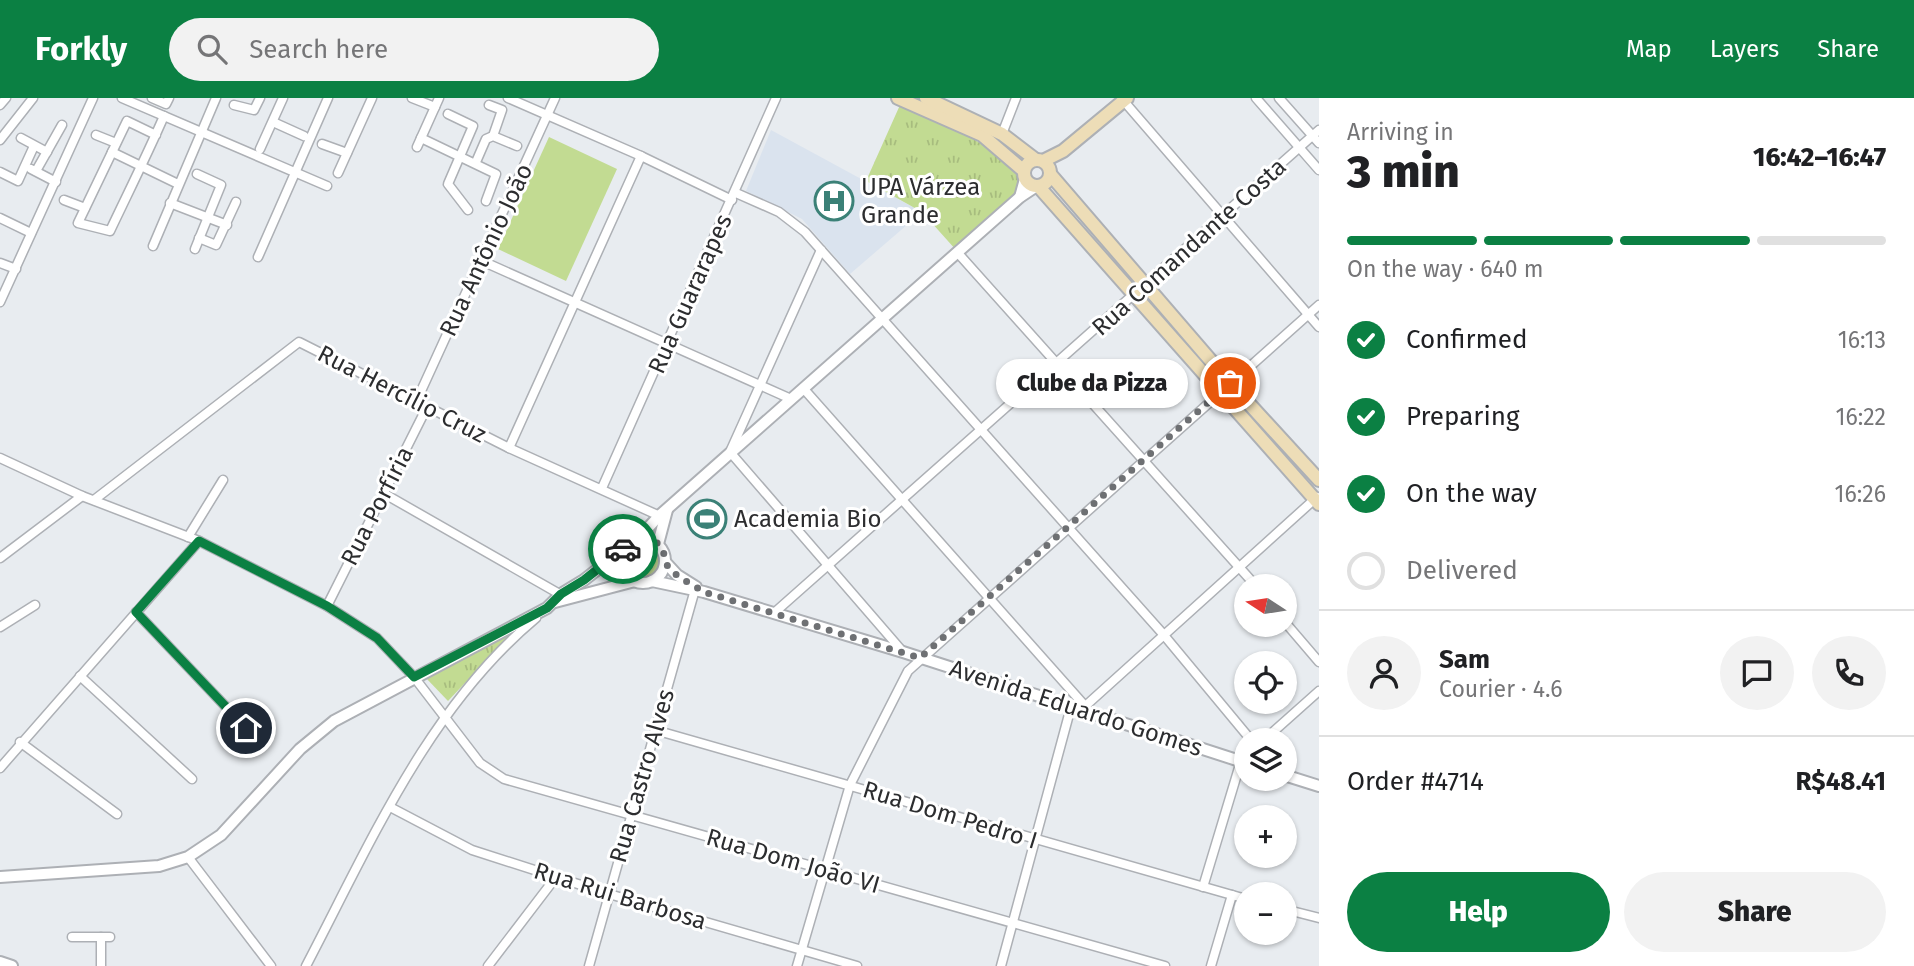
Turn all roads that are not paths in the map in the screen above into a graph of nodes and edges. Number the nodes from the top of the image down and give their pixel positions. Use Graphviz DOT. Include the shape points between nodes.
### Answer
graph roads {
  1 [pos="6,98"];
  2 [pos="33,98"];
  3 [pos="93,98"];
  4 [pos="122,98"];
  5 [pos="152,98"];
  6 [pos="169,98"];
  7 [pos="216,98"];
  8 [pos="260,98"];
  9 [pos="283,98"];
  10 [pos="328,98"];
  11 [pos="372,98"];
  12 [pos="412,98"];
  13 [pos="439,98"];
  14 [pos="508,98"];
  15 [pos="555,98"];
  16 [pos="776,98"];
  17 [pos="898,98"];
  18 [pos="926,98"];
  19 [pos="1016,98"];
  20 [pos="1256,98"];
  21 [pos="1279,98"];
  22 [pos="1124,99"];
  23 [pos="234,105"];
  24 [pos="489,105"];
  25 [pos="0,106"];
  26 [pos="435,107"];
  27 [pos="448,114"];
  28 [pos="164,116"];
  29 [pos="547,116"];
  30 [pos="273,122"];
  31 [pos="62,125"];
  32 [pos="200,132"];
  33 [pos="1315,132"];
  34 [pos="1002,134"];
  35 [pos="96,135"];
  36 [pos="156,135"];
  37 [pos="304,136"];
  38 [pos="493,136"];
  39 [pos="21,138"];
  40 [pos="0,140"];
  41 [pos="116,143"];
  42 [pos="1319,143"];
  43 [pos="322,144"];
  44 [pos="34,146"];
  45 [pos="517,146"];
  46 [pos="260,149"];
  47 [pos="1300,149"];
  48 [pos="47,152"];
  49 [pos="113,152"];
  50 [pos="346,153"];
  51 [pos="461,155"];
  52 [pos="641,156"];
  53 [pos="476,162"];
  54 [pos="25,165"];
  55 [pos="141,166"];
  56 [pos="1045,166"];
  57 [pos="1319,170"];
  58 [pos="36,171"];
  59 [pos="0,173"];
  60 [pos="294,173"];
  61 [pos="338,173"];
  62 [pos="197,174"];
  63 [pos="1031,181"];
  64 [pos="56,182"];
  65 [pos="178,184"];
  66 [pos="327,186"];
  67 [pos="734,196"];
  68 [pos="64,200"];
  69 [pos="486,201"];
  70 [pos="236,202"];
  71 [pos="170,204"];
  72 [pos="85,208"];
  73 [pos="468,210"];
  74 [pos="1224,215"];
  75 [pos="0,218"];
  76 [pos="207,218"];
  77 [pos="227,225"];
  78 [pos="31,233"];
  79 [pos="200,238"];
  80 [pos="153,246"];
  81 [pos="195,249"];
  82 [pos="821,250"];
  83 [pos="957,252"];
  84 [pos="258,257"];
  85 [pos="482,261"];
  86 [pos="0,263"];
  87 [pos="16,269"];
  88 [pos="1146,286"];
  89 [pos="1134,296"];
  90 [pos="0,302"];
  91 [pos="575,303"];
  92 [pos="1319,304"];
  93 [pos="1308,314"];
  94 [pos="880,320"];
  95 [pos="1319,327"];
  96 [pos="668,345"];
  97 [pos="1057,364"];
  98 [pos="1230,383"];
  99 [pos="758,385"];
  100 [pos="803,388"];
  101 [pos="1219,394"];
  102 [pos="790,399"];
  103 [pos="416,402"];
  104 [pos="427,407"];
  105 [pos="981,431"];
  106 [pos="509,448"];
  107 [pos="730,452"];
  108 [pos="0,458"];
  109 [pos="1144,460"];
  110 [pos="223,480"];
  111 [pos="1319,480"];
  112 [pos="602,488"];
  113 [pos="383,493"];
  114 [pos="82,496"];
  115 [pos="1318,499"];
  116 [pos="94,500"];
  117 [pos="902,500"];
  118 [pos="664,515"];
  119 [pos="1068,527"];
  120 [pos="188,537"];
  121 [pos="638,539"];
  122 [pos="199,541"];
  123 [pos="658,544"];
  124 [pos="626,547"];
  125 [pos="0,558"];
  126 [pos="666,563"];
  127 [pos="828,567"];
  128 [pos="1239,567"];
  129 [pos="1245,574"];
  130 [pos="635,581"];
  131 [pos="652,581"];
  132 [pos="698,589"];
  133 [pos="989,598"];
  134 [pos="557,601"];
  135 [pos="35,605"];
  136 [pos="327,606"];
  137 [pos="136,612"];
  138 [pos="774,613"];
  139 [pos="0,627"];
  140 [pos="1163,634"];
  141 [pos="1297,636"];
  142 [pos="903,652"];
  143 [pos="920,658"];
  144 [pos="1319,662"];
  145 [pos="80,676"];
  146 [pos="414,677"];
  147 [pos="1319,691"];
  148 [pos="1079,707"];
  149 [pos="443,719"];
  150 [pos="246,728"];
  151 [pos="1241,728"];
  152 [pos="1277,728"];
  153 [pos="655,730"];
  154 [pos="20,742"];
  155 [pos="1234,757"];
  156 [pos="0,768"];
  157 [pos="192,779"];
  158 [pos="1297,779"];
  159 [pos="850,785"];
  160 [pos="1319,786"];
  161 [pos="1234,791"];
  162 [pos="390,807"];
  163 [pos="117,814"];
  164 [pos="632,814"];
  165 [pos="1035,841"];
  166 [pos="188,857"];
  167 [pos="824,870"];
  168 [pos="0,877"];
  169 [pos="556,877"];
  170 [pos="1203,887"];
  171 [pos="609,894"];
  172 [pos="1232,895"];
  173 [pos="1297,912"];
  174 [pos="1319,918"];
  175 [pos="1013,923"];
  176 [pos="72,937"];
  177 [pos="801,950"];
  178 [pos="0,962"];
  179 [pos="12,966"];
  180 [pos="101,966"];
  181 [pos="271,966"];
  182 [pos="306,966"];
  183 [pos="488,966"];
  184 [pos="589,966"];
  185 [pos="797,966"];
  186 [pos="858,966"];
  187 [pos="1001,966"];
  188 [pos="1165,966"];
  189 [pos="1211,966"];
  1 -- 25 [label="street"];
  2 -- 40 [label="street"];
  3 -- 64 [label="street"];
  4 -- 28 [label="street"];
  5 -- 6 [label="street" via="166,104"];
  7 -- 32 [label="street"];
  8 -- 23 [label="street" via="254,110"];
  9 -- 30 [label="street"];
  10 -- 60 [label="street"];
  11 -- 50 [label="street"];
  12 -- 26 [label="street"];
  13 -- 26 [label="street"];
  14 -- 29 [label="street"];
  15 -- 29 [label="street, Rua Antônio João"];
  16 -- 67 [label="street, Rua Guararapes"];
  17 -- 63 [label="main road" via="982,135"];
  18 -- 34 [label="main road"];
  19 -- 34 [label="street"];
  20 -- 47 [label="street"];
  21 -- 33 [label="street"];
  22 -- 56 [label="main road"];
  22 -- 74 [label="street"];
  24 -- 38 [label="street" via="502,110"];
  26 -- 51 [label="street" via="419,143"];
  27 -- 51 [label="street" via="473,126"];
  28 -- 32 [label="street"];
  28 -- 36 [label="street"];
  29 -- 52 [label="street"];
  29 -- 85 [label="street, Rua Antônio João"];
  30 -- 37 [label="street"];
  30 -- 46 [label="street"];
  31 -- 48 [label="street"];
  32 -- 60 [label="street"];
  32 -- 65 [label="street"];
  33 -- 42 [label="street"];
  33 -- 47 [label="street, Rua Comandante Costa"];
  34 -- 56 [label="main road"];
  35 -- 41 [label="street"];
  36 -- 41 [label="street" via="127,121"];
  36 -- 55 [label="street"];
  38 -- 45 [label="street"];
  38 -- 53 [label="street" via="486,139"];
  39 -- 44 [label="street"];
  41 -- 49 [label="street"];
  43 -- 50 [label="street"];
  44 -- 48 [label="street"];
  44 -- 54 [label="street"];
  47 -- 57 [label="street"];
  47 -- 74 [label="street, Rua Comandante Costa"];
  48 -- 58 [label="street"];
  49 -- 55 [label="street"];
  49 -- 72 [label="street"];
  50 -- 61 [label="street"];
  51 -- 53 [label="street"];
  51 -- 73 [label="street" via="448,184"];
  52 -- 67 [label="street"];
  52 -- 91 [label="street"];
  53 -- 69 [label="street" via="496,174"];
  54 -- 58 [label="street"];
  54 -- 59 [label="street" via="18,181"];
  55 -- 65 [label="street"];
  55 -- 72 [label="street" via="110,231 78,223"];
  56 -- 63 [label="main road" via="1047,182"];
  56 -- 63 [label="main road" via="1028,163"];
  56 -- 88 [label="main road"];
  58 -- 64 [label="street"];
  60 -- 66 [label="street"];
  60 -- 84 [label="street"];
  62 -- 76 [label="street" via="221,185"];
  63 -- 83 [label="street" via="1020,197"];
  63 -- 89 [label="main road"];
  64 -- 78 [label="street"];
  65 -- 71 [label="street"];
  67 -- 82 [label="street" via="790,218"];
  67 -- 96 [label="street, Rua Guararapes"];
  68 -- 72 [label="street"];
  70 -- 77 [label="street"];
  71 -- 76 [label="street"];
  71 -- 80 [label="street"];
  74 -- 88 [label="street, Rua Comandante Costa"];
  74 -- 93 [label="street"];
  75 -- 78 [label="street"];
  76 -- 77 [label="street"];
  76 -- 79 [label="street"];
  77 -- 79 [label="street" via="216,245"];
  78 -- 87 [label="street"];
  79 -- 81 [label="street"];
  82 -- 94 [label="street"];
  82 -- 99 [label="street"];
  83 -- 94 [label="street"];
  83 -- 97 [label="street"];
  85 -- 91 [label="street"];
  85 -- 103 [label="street, Rua Antônio João"];
  86 -- 87 [label="street"];
  87 -- 90 [label="street"];
  88 -- 89 [label="street, Rua Comandante Costa"];
  88 -- 98 [label="main road"];
  89 -- 97 [label="street, Rua Comandante Costa"];
  89 -- 101 [label="main road"];
  91 -- 96 [label="street"];
  91 -- 106 [label="street"];
  92 -- 93 [label="street"];
  93 -- 95 [label="street"];
  93 -- 98 [label="street"];
  94 -- 100 [label="street"];
  94 -- 105 [label="street"];
  96 -- 99 [label="street"];
  96 -- 112 [label="street, Rua Guararapes"];
  97 -- 105 [label="street, Rua Comandante Costa"];
  97 -- 109 [label="street"];
  98 -- 101 [label="street"];
  98 -- 111 [label="main road"];
  99 -- 102 [label="street"];
  99 -- 107 [label="street"];
  100 -- 102 [label="street"];
  100 -- 117 [label="street"];
  101 -- 109 [label="street"];
  101 -- 115 [label="main road"];
  102 -- 107 [label="street"];
  103 -- 104 [label="street, Rua Hercílio Cruz"];
  103 -- 116 [label="street, Rua Hercílio Cruz" via="299,342"];
  104 -- 106 [label="street, Rua Hercílio Cruz"];
  104 -- 113 [label="street, Rua Porfíria"];
  105 -- 117 [label="street, Rua Comandante Costa"];
  105 -- 119 [label="street"];
  106 -- 112 [label="street, Rua Hercílio Cruz"];
  107 -- 118 [label="street"];
  107 -- 127 [label="street"];
  108 -- 114 [label="street, Rua Dom João VI"];
  109 -- 119 [label="street"];
  109 -- 128 [label="street"];
  110 -- 120 [label="street"];
  112 -- 118 [label="street, Rua Hercílio Cruz"];
  113 -- 134 [label="street"];
  113 -- 136 [label="street, Rua Porfíria"];
  114 -- 116 [label="street, Rua Dom João VI"];
  114 -- 125 [label="street"];
  115 -- 128 [label="street"];
  116 -- 120 [label="street, Rua Dom João VI"];
  117 -- 127 [label="street, Rua Comandante Costa"];
  117 -- 133 [label="street"];
  118 -- 121 [label="street"];
  118 -- 123 [label="street"];
  119 -- 133 [label="street"];
  119 -- 140 [label="street"];
  120 -- 122 [label="street, Rua Dom João VI"];
  121 -- 123 [label="street"];
  121 -- 124 [label="street"];
  122 -- 136 [label="street, Rua Dom João VI"];
  122 -- 137 [label="street"];
  123 -- 126 [label="street"];
  124 -- 130 [label="street" via="621,564"];
  124 -- 134 [label="street"];
  126 -- 131 [label="street"];
  126 -- 132 [label="street"];
  127 -- 138 [label="street, Rua Comandante Costa"];
  127 -- 142 [label="street"];
  128 -- 129 [label="street"];
  128 -- 140 [label="street"];
  130 -- 131 [label="street"];
  130 -- 134 [label="street"];
  131 -- 132 [label="street, Avenida Eduardo Gomes"];
  132 -- 138 [label="street, Avenida Eduardo Gomes"];
  132 -- 153 [label="street, Rua Castro Alves"];
  133 -- 143 [label="street"];
  133 -- 148 [label="street"];
  134 -- 146 [label="street"];
  134 -- 149 [label="street" via="507,643"];
  135 -- 139 [label="street"];
  136 -- 146 [label="street, Rua Dom João VI" via="377,638"];
  137 -- 145 [label="street"];
  137 -- 150 [label="street"];
  138 -- 142 [label="street, Avenida Eduardo Gomes"];
  140 -- 148 [label="street"];
  140 -- 151 [label="street"];
  141 -- 144 [label="street"];
  142 -- 143 [label="street, Avenida Eduardo Gomes"];
  143 -- 148 [label="street, Avenida Eduardo Gomes"];
  143 -- 159 [label="street" via="908,671"];
  145 -- 154 [label="street"];
  145 -- 157 [label="street"];
  146 -- 149 [label="street, Rua Dom João VI"];
  146 -- 166 [label="street" via="334,721 300,749 221,835"];
  147 -- 152 [label="street"];
  148 -- 155 [label="street, Avenida Eduardo Gomes"];
  148 -- 165 [label="street"];
  149 -- 162 [label="street"];
  149 -- 164 [label="street, Rua Dom João VI" via="480,763 504,779"];
  153 -- 159 [label="street, Rua Dom Pedro I"];
  153 -- 164 [label="street, Rua Castro Alves"];
  154 -- 156 [label="street"];
  154 -- 163 [label="street"];
  158 -- 160 [label="street"];
  159 -- 165 [label="street, Rua Dom Pedro I"];
  159 -- 167 [label="street"];
  161 -- 170 [label="street"];
  162 -- 169 [label="street, Rua Rui Barbosa" via="472,850"];
  162 -- 182 [label="street"];
  164 -- 167 [label="street, Rua Dom João VI"];
  164 -- 171 [label="street, Rua Castro Alves"];
  165 -- 170 [label="street, Rua Dom Pedro I"];
  165 -- 175 [label="street"];
  166 -- 168 [label="street" via="159,866"];
  166 -- 181 [label="street"];
  167 -- 175 [label="street, Rua Dom João VI"];
  167 -- 177 [label="street"];
  169 -- 171 [label="street, Rua Rui Barbosa"];
  169 -- 183 [label="street"];
  170 -- 172 [label="street, Rua Dom Pedro I"];
  171 -- 177 [label="street, Rua Rui Barbosa"];
  171 -- 184 [label="street, Rua Castro Alves"];
  172 -- 189 [label="street"];
  173 -- 174 [label="street"];
  175 -- 187 [label="street"];
  175 -- 188 [label="street, Rua Dom João VI"];
  176 -- 180 [label="street" via="106,937"];
  177 -- 185 [label="street"];
  177 -- 186 [label="street, Rua Rui Barbosa"];
  178 -- 179 [label="street"];
}
